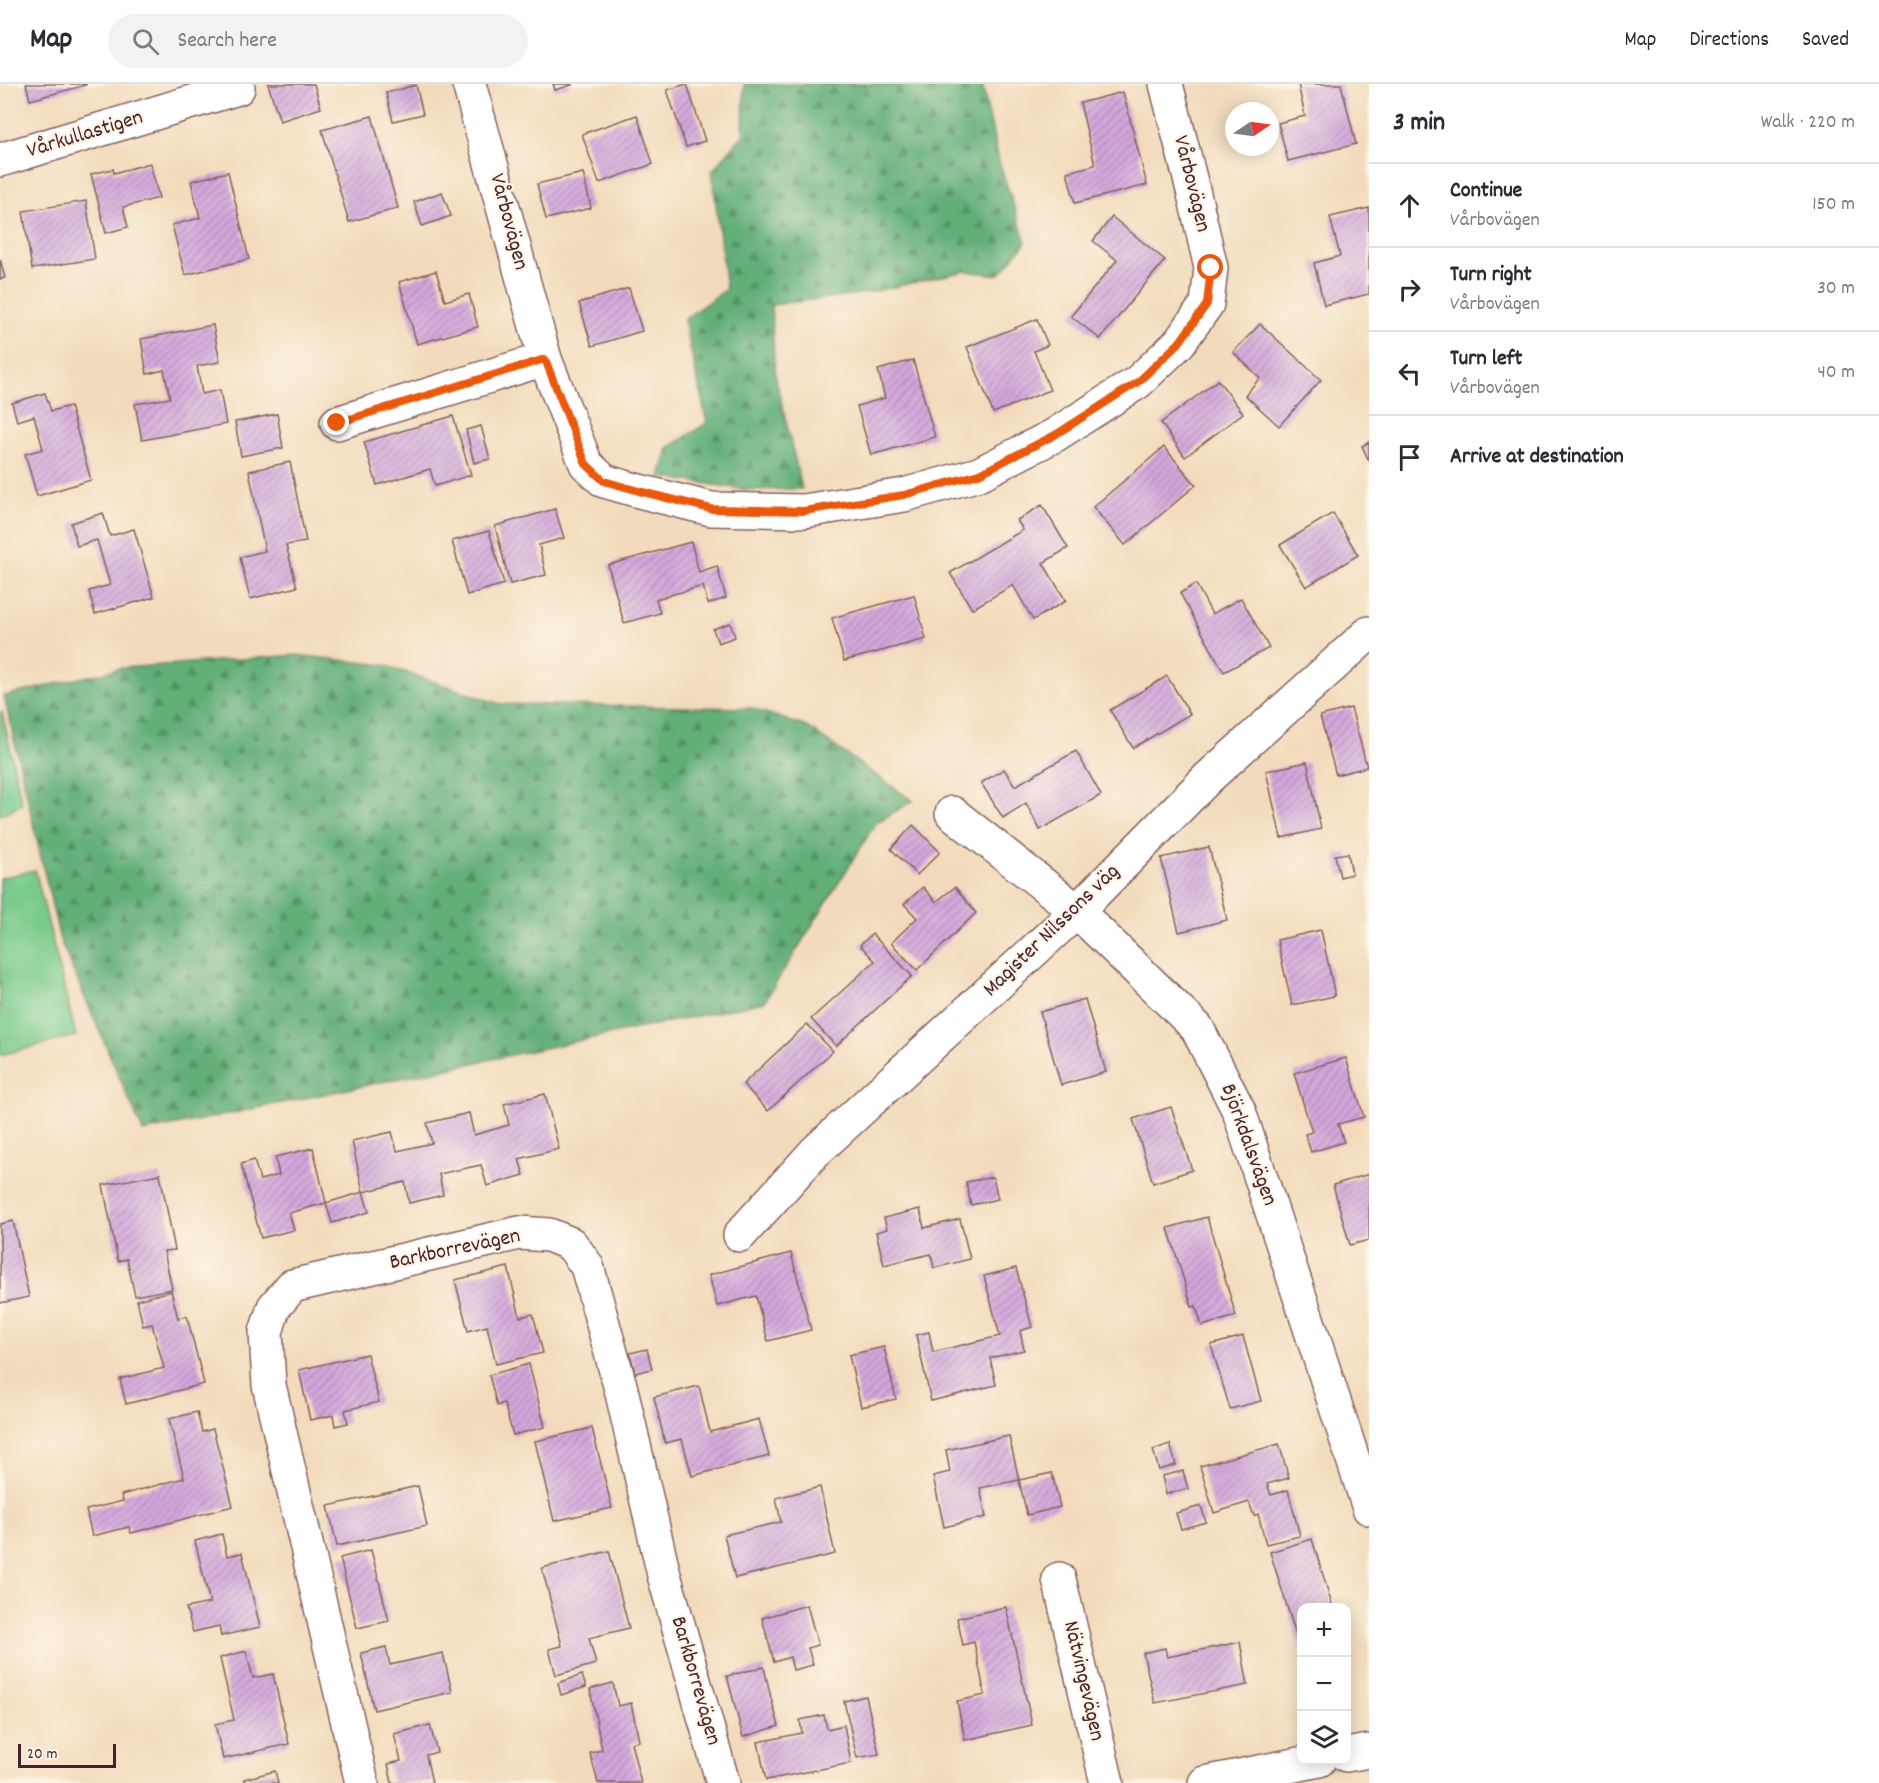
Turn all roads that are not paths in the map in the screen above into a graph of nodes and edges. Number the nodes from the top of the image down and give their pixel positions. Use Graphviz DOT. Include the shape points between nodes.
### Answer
graph roads {
  1 [pos="469,84"];
  2 [pos="1166,84"];
  3 [pos="238,88"];
  4 [pos="0,160"];
  5 [pos="545,359"];
  6 [pos="337,423"];
  7 [pos="1369,633"];
  8 [pos="952,813"];
  9 [pos="1077,910"];
  10 [pos="740,1235"];
  11 [pos="1369,1508"];
  12 [pos="1059,1579"];
  13 [pos="1369,1751"];
  14 [pos="1351,1754"];
  15 [pos="1298,1765"];
  16 [pos="362,1783"];
  17 [pos="723,1783"];
  18 [pos="1107,1783"];
  19 [pos="1205,1783"];
  1 -- 5 [label="street, Vårbovägen"];
  2 -- 5 [label="street, Vårbovägen" via="1211,268 1207,304 1179,343 1138,382 1055,435 979,474 904,495 804,511 711,509 639,491 604,481 586,464"];
  3 -- 4 [label="street, Vårkullastigen"];
  5 -- 6 [label="street"];
  7 -- 9 [label="street, Magister Nilssons väg" via="1208,778"];
  8 -- 9 [label="street, Björkdalsvägen"];
  9 -- 10 [label="street, Magister Nilssons väg" via="815,1152"];
  9 -- 11 [label="street, Björkdalsvägen" via="1197,1028 1214,1058 1239,1111"];
  12 -- 18 [label="street, Nätvingevägen"];
  13 -- 14 [label="street"];
  15 -- 19 [label="street"];
  16 -- 17 [label="street, Barkborrevägen" via="270,1385 266,1332 274,1307 292,1286 519,1233 549,1235 571,1244 587,1266 621,1389 664,1575"];
}
